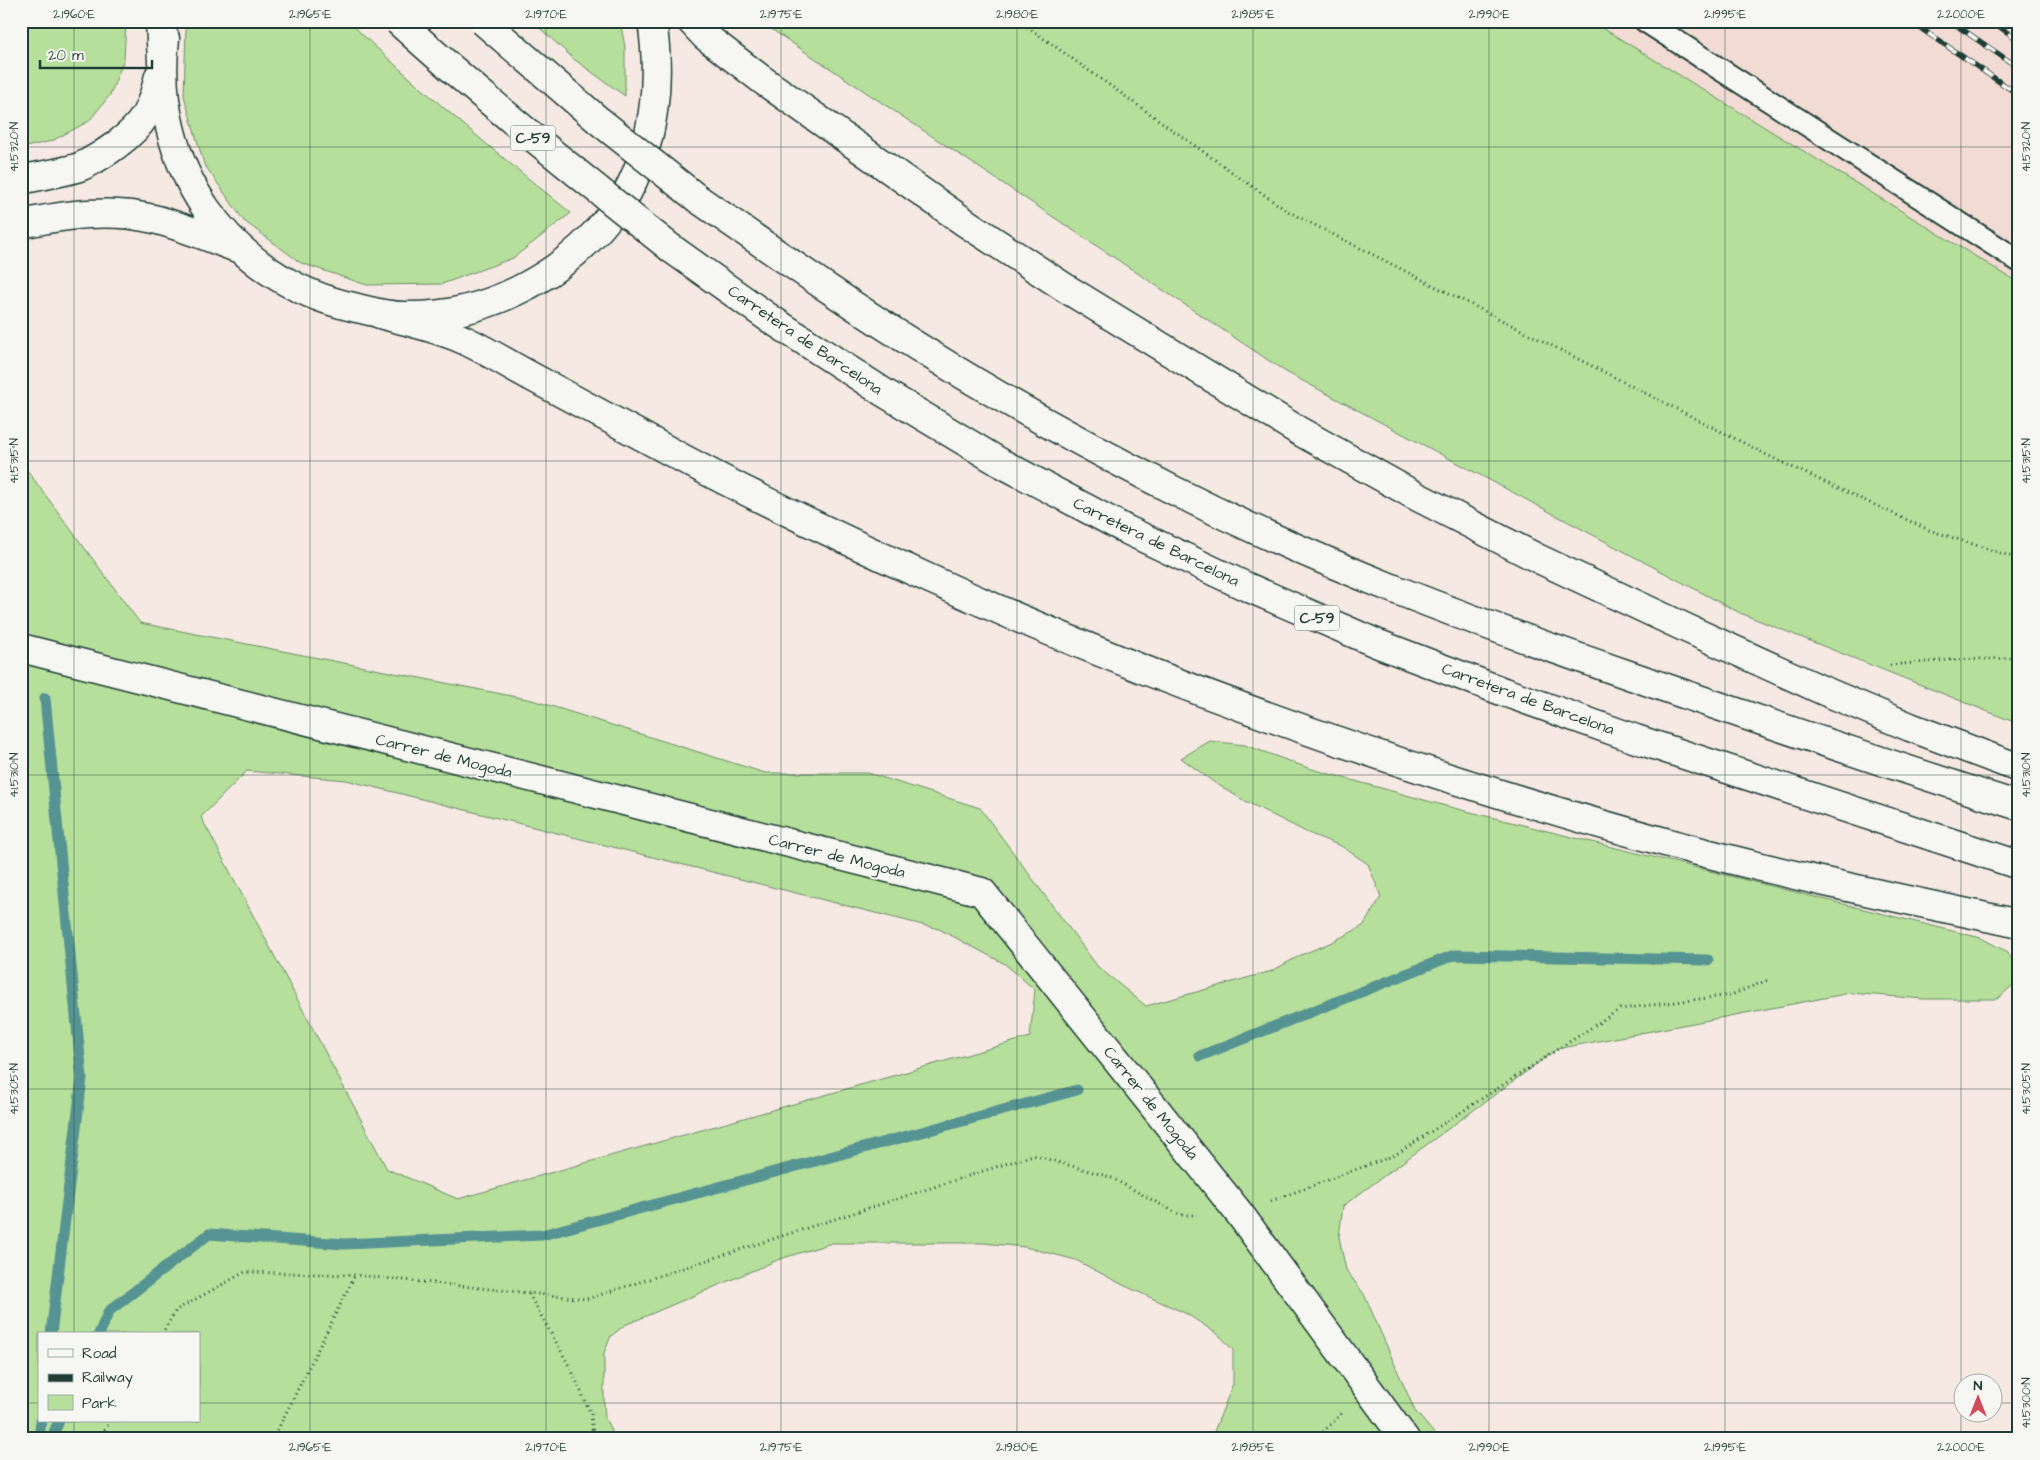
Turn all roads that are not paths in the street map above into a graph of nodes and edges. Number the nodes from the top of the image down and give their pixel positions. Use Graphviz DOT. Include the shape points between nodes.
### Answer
graph roads {
  1 [pos="160,21"];
  2 [pos="168,21"];
  3 [pos="398,21"];
  4 [pos="483,21"];
  5 [pos="652,21"];
  6 [pos="691,21"];
  7 [pos="1645,21"];
  8 [pos="162,62"];
  9 [pos="21,180"];
  10 [pos="21,224"];
  11 [pos="238,248"];
  12 [pos="2019,261"];
  13 [pos="380,314"];
  14 [pos="21,648"];
  15 [pos="2019,768"];
  16 [pos="2019,806"];
  17 [pos="2019,866"];
  18 [pos="2019,924"];
  19 [pos="1405,1439"];
  1 -- 8 [label="main road"];
  2 -- 8 [label="main road"];
  3 -- 17 [label="main road, Carretera de Barcelona / C-59, bridge" via="531,137 672,249 769,318 1001,463 1127,530 1376,643 1504,692"];
  4 -- 16 [label="main road, bridge" via="598,120 698,199 822,286 953,369 1175,491 1292,546 1546,646"];
  5 -- 13 [label="main road" via="657,78 647,140 627,193 598,232 549,273 513,293 444,314"];
  6 -- 15 [label="main road" via="761,79 966,223 1299,431 1416,496 1686,628 1910,727"];
  7 -- 12 [label="lane"];
  8 -- 9 [label="main road" via="144,117 125,137 80,166"];
  8 -- 11 [label="main road" via="164,98 172,138 186,177 211,218"];
  10 -- 11 [label="main road" via="62,216 130,215 154,219"];
  11 -- 13 [label="main road" via="268,271 303,291"];
  13 -- 18 [label="main road" via="462,339 720,478 829,531 1041,627 1190,687 1334,740 1562,813 1823,881"];
  14 -- 19 [label="main road, Carrer de Mogoda" via="982,892 1239,1213"];
}
